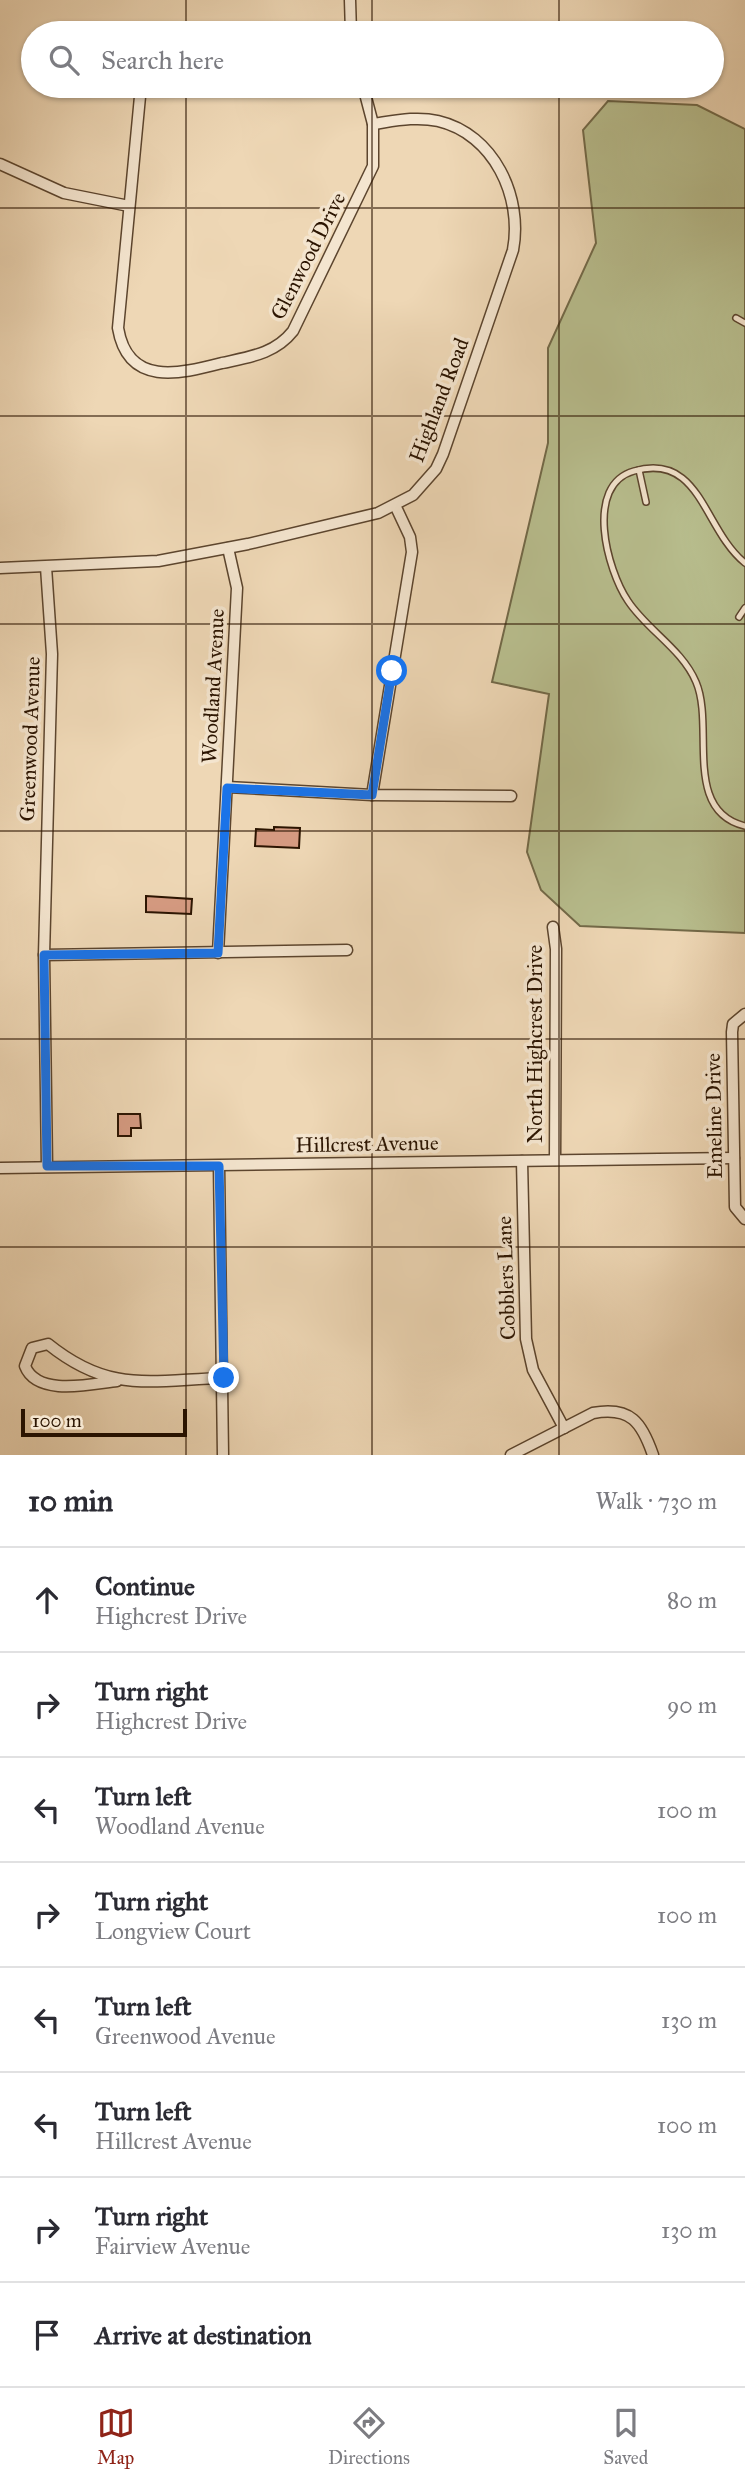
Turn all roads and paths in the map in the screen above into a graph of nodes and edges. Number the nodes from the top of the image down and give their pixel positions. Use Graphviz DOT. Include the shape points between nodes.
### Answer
graph roads {
  1 [pos="350,0"];
  2 [pos="351,21"];
  3 [pos="140,98"];
  4 [pos="366,98"];
  5 [pos="373,124"];
  6 [pos="0,164"];
  7 [pos="129,206"];
  8 [pos="736,318"];
  9 [pos="745,323"];
  10 [pos="639,470"];
  11 [pos="646,502"];
  12 [pos="395,505"];
  13 [pos="228,548"];
  14 [pos="745,563"];
  15 [pos="46,567"];
  16 [pos="0,568"];
  17 [pos="745,608"];
  18 [pos="740,617"];
  19 [pos="227,788"];
  20 [pos="372,795"];
  21 [pos="511,796"];
  22 [pos="745,826"];
  23 [pos="553,927"];
  24 [pos="347,950"];
  25 [pos="218,953"];
  26 [pos="44,955"];
  27 [pos="745,1014"];
  28 [pos="734,1158"];
  29 [pos="555,1160"];
  30 [pos="522,1161"];
  31 [pos="47,1166"];
  32 [pos="219,1166"];
  33 [pos="0,1168"];
  34 [pos="745,1219"];
  35 [pos="224,1378"];
  36 [pos="117,1381"];
  37 [pos="564,1428"];
  38 [pos="223,1455"];
  39 [pos="511,1455"];
  40 [pos="653,1455"];
  1 -- 2 [label="street"];
  3 -- 7 [label="street, Glenwood Drive"];
  4 -- 5 [label="street, Glenwood Drive"];
  5 -- 7 [label="street, Glenwood Drive" via="370,175 293,331 271,350 164,375 145,369 128,354 118,316"];
  5 -- 12 [label="street, Highland Road" via="425,119 465,133 499,168 517,218 513,250 443,454 426,482"];
  6 -- 7 [label="street" via="74,196"];
  8 -- 9 [label="lane"];
  10 -- 11 [label="lane"];
  10 -- 14 [label="lane" via="654,466 679,473 699,496 733,553"];
  10 -- 22 [label="lane" via="625,474 606,496 602,523 618,581 629,602 677,653 696,682 710,797 717,812"];
  12 -- 13 [label="street, Highland Road" via="378,513"];
  12 -- 20 [label="street" via="412,552"];
  13 -- 15 [label="street, Highland Road" via="158,561"];
  13 -- 19 [label="street, Woodland Avenue" via="237,588"];
  15 -- 16 [label="street, Highland Road"];
  15 -- 26 [label="street, Greenwood Avenue" via="52,654"];
  17 -- 18 [label="lane"];
  19 -- 20 [label="street"];
  19 -- 25 [label="street, Woodland Avenue"];
  20 -- 21 [label="street"];
  23 -- 29 [label="street, North Highcrest Drive"];
  24 -- 25 [label="street"];
  25 -- 26 [label="street"];
  26 -- 31 [label="street, Greenwood Avenue"];
  27 -- 28 [label="street, Emeline Drive" via="732,1028"];
  28 -- 29 [label="street, Hillcrest Avenue"];
  28 -- 34 [label="street, Emeline Drive" via="735,1207"];
  29 -- 30 [label="street, Hillcrest Avenue"];
  30 -- 32 [label="street, Hillcrest Avenue"];
  30 -- 37 [label="street, Cobblers Lane" via="526,1339 533,1370"];
  31 -- 32 [label="street, Hillcrest Avenue"];
  31 -- 33 [label="street, Hillcrest Avenue"];
  32 -- 35 [label="street"];
  35 -- 36 [label="street"];
  35 -- 38 [label="street"];
  36 -- 36 [label="street" via="88,1372 48,1344 32,1348 25,1366 37,1381 53,1384"];
  37 -- 39 [label="street"];
  37 -- 40 [label="street" via="593,1413 626,1415 642,1427"];
}
